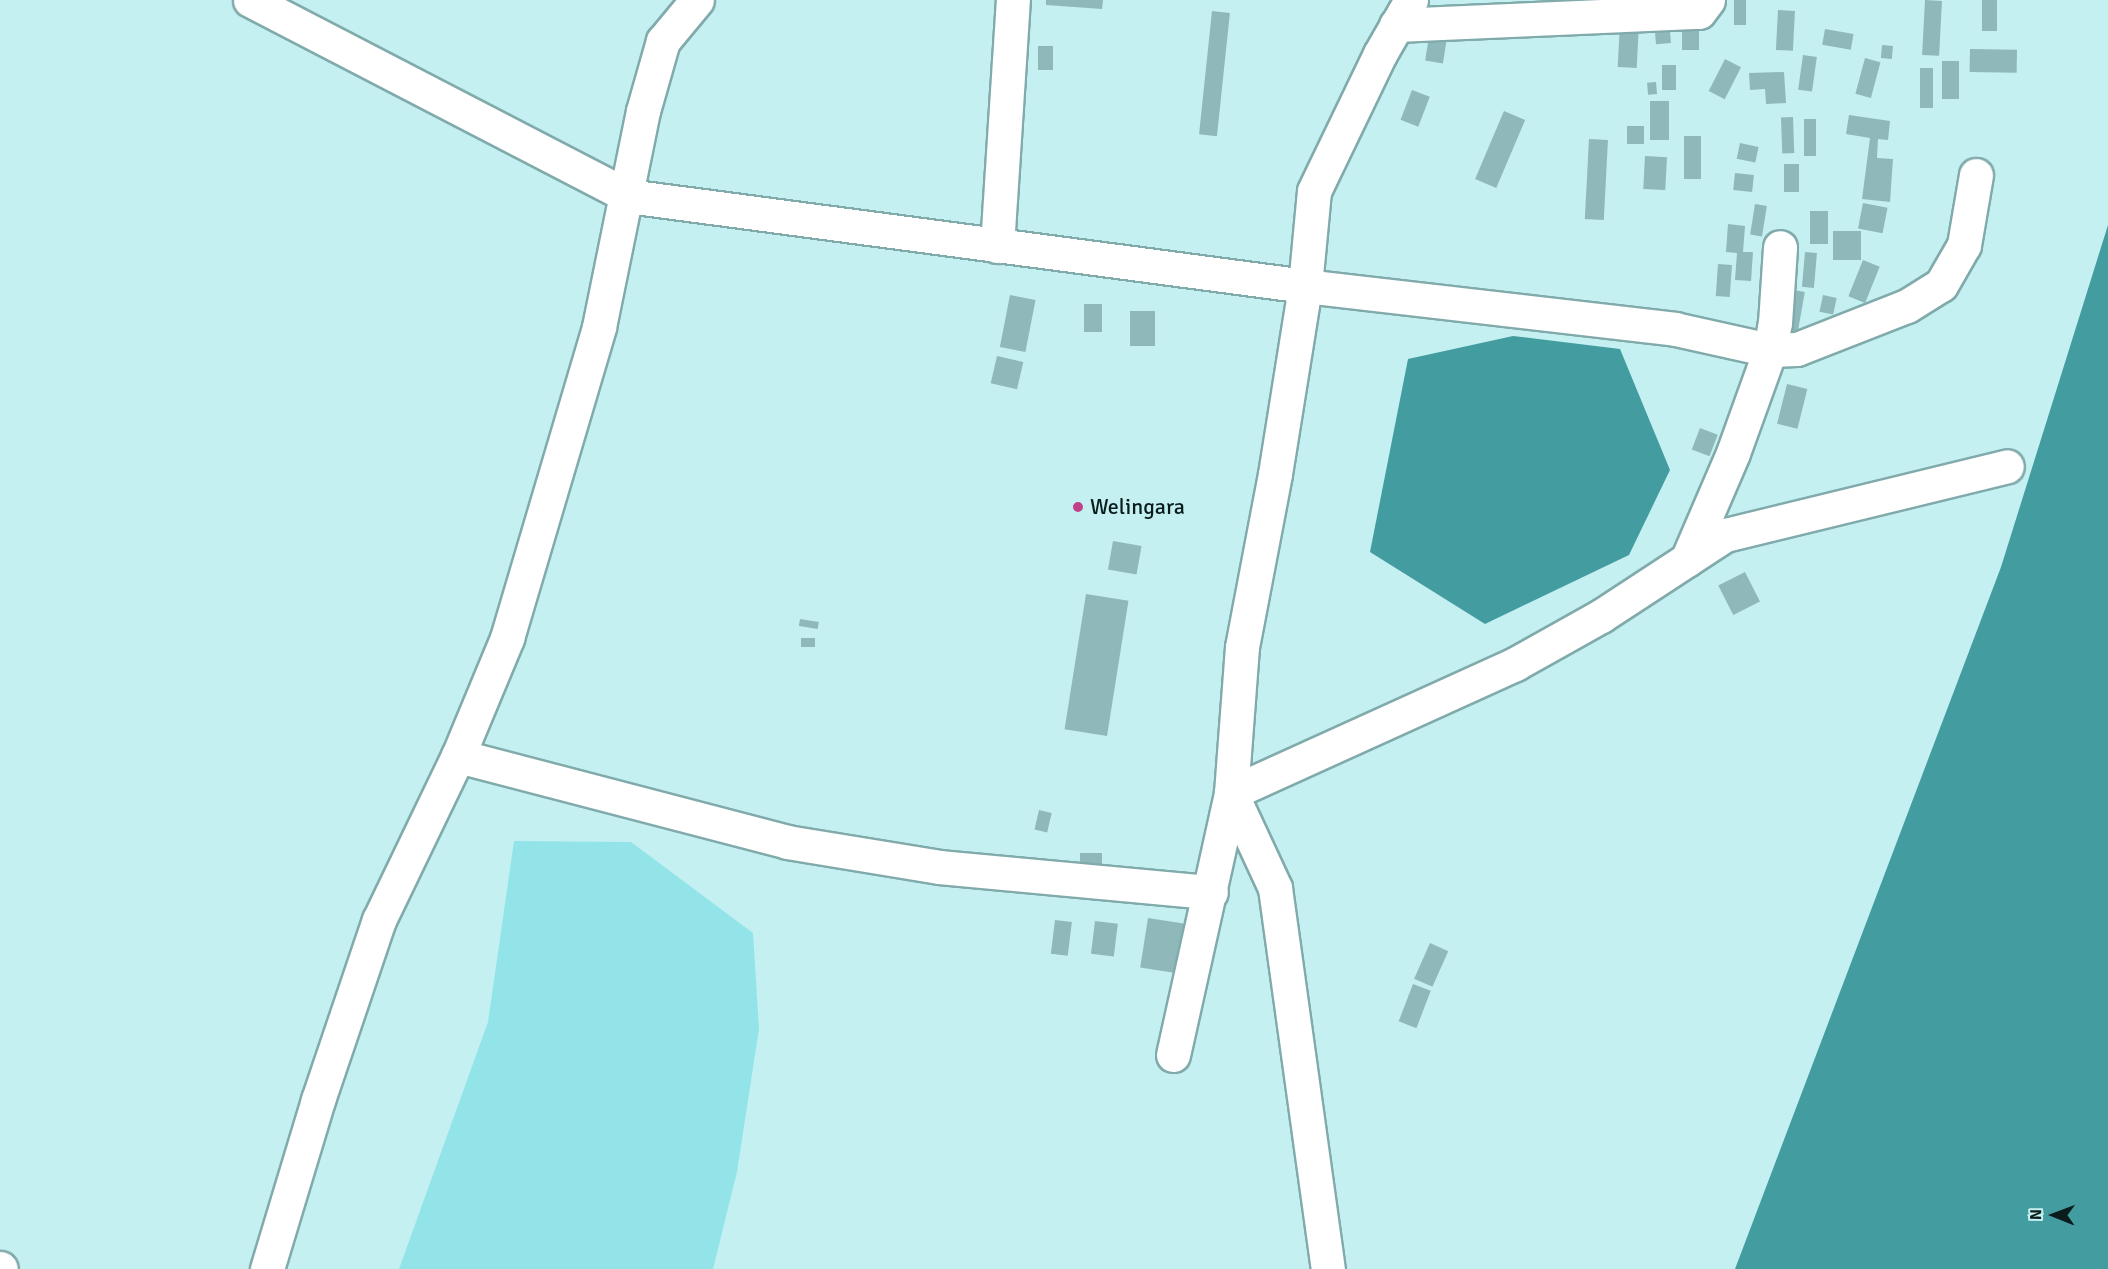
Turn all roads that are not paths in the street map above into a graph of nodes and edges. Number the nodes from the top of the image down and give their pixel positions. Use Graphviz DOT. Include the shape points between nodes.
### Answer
graph roads {
  1 [pos="250,0"];
  2 [pos="697,0"];
  3 [pos="1013,0"];
  4 [pos="1708,0"];
  5 [pos="1403,12"];
  6 [pos="1976,176"];
  7 [pos="628,196"];
  8 [pos="997,246"];
  9 [pos="1780,247"];
  10 [pos="1305,286"];
  11 [pos="1770,350"];
  12 [pos="2007,466"];
  13 [pos="1687,560"];
  14 [pos="458,756"];
  15 [pos="1231,793"];
  16 [pos="1210,892"];
  17 [pos="1173,1055"];
  18 [pos="267,1269"];
  19 [pos="1328,1269"];
  1 -- 7 [label="street"];
  2 -- 7 [label="street" via="663,41 643,111"];
  3 -- 8 [label="street"];
  4 -- 5 [label="street" via="1699,12"];
  5 -- 10 [label="street" via="1314,191"];
  6 -- 11 [label="street" via="1964,245 1941,285 1907,306 1808,345"];
  7 -- 8 [label="street"];
  7 -- 14 [label="street" via="599,327 507,638"];
  8 -- 10 [label="street"];
  9 -- 11 [label="street"];
  10 -- 11 [label="street" via="1676,329"];
  10 -- 15 [label="street" via="1242,647"];
  11 -- 13 [label="street" via="1733,453"];
  12 -- 13 [label="street" via="1725,535"];
  13 -- 15 [label="street" via="1601,616 1515,664"];
  14 -- 16 [label="street" via="787,842 939,867"];
  14 -- 18 [label="street" via="379,921 318,1100"];
  15 -- 16 [label="street"];
  15 -- 19 [label="street" via="1275,888"];
  16 -- 17 [label="street"];
}
